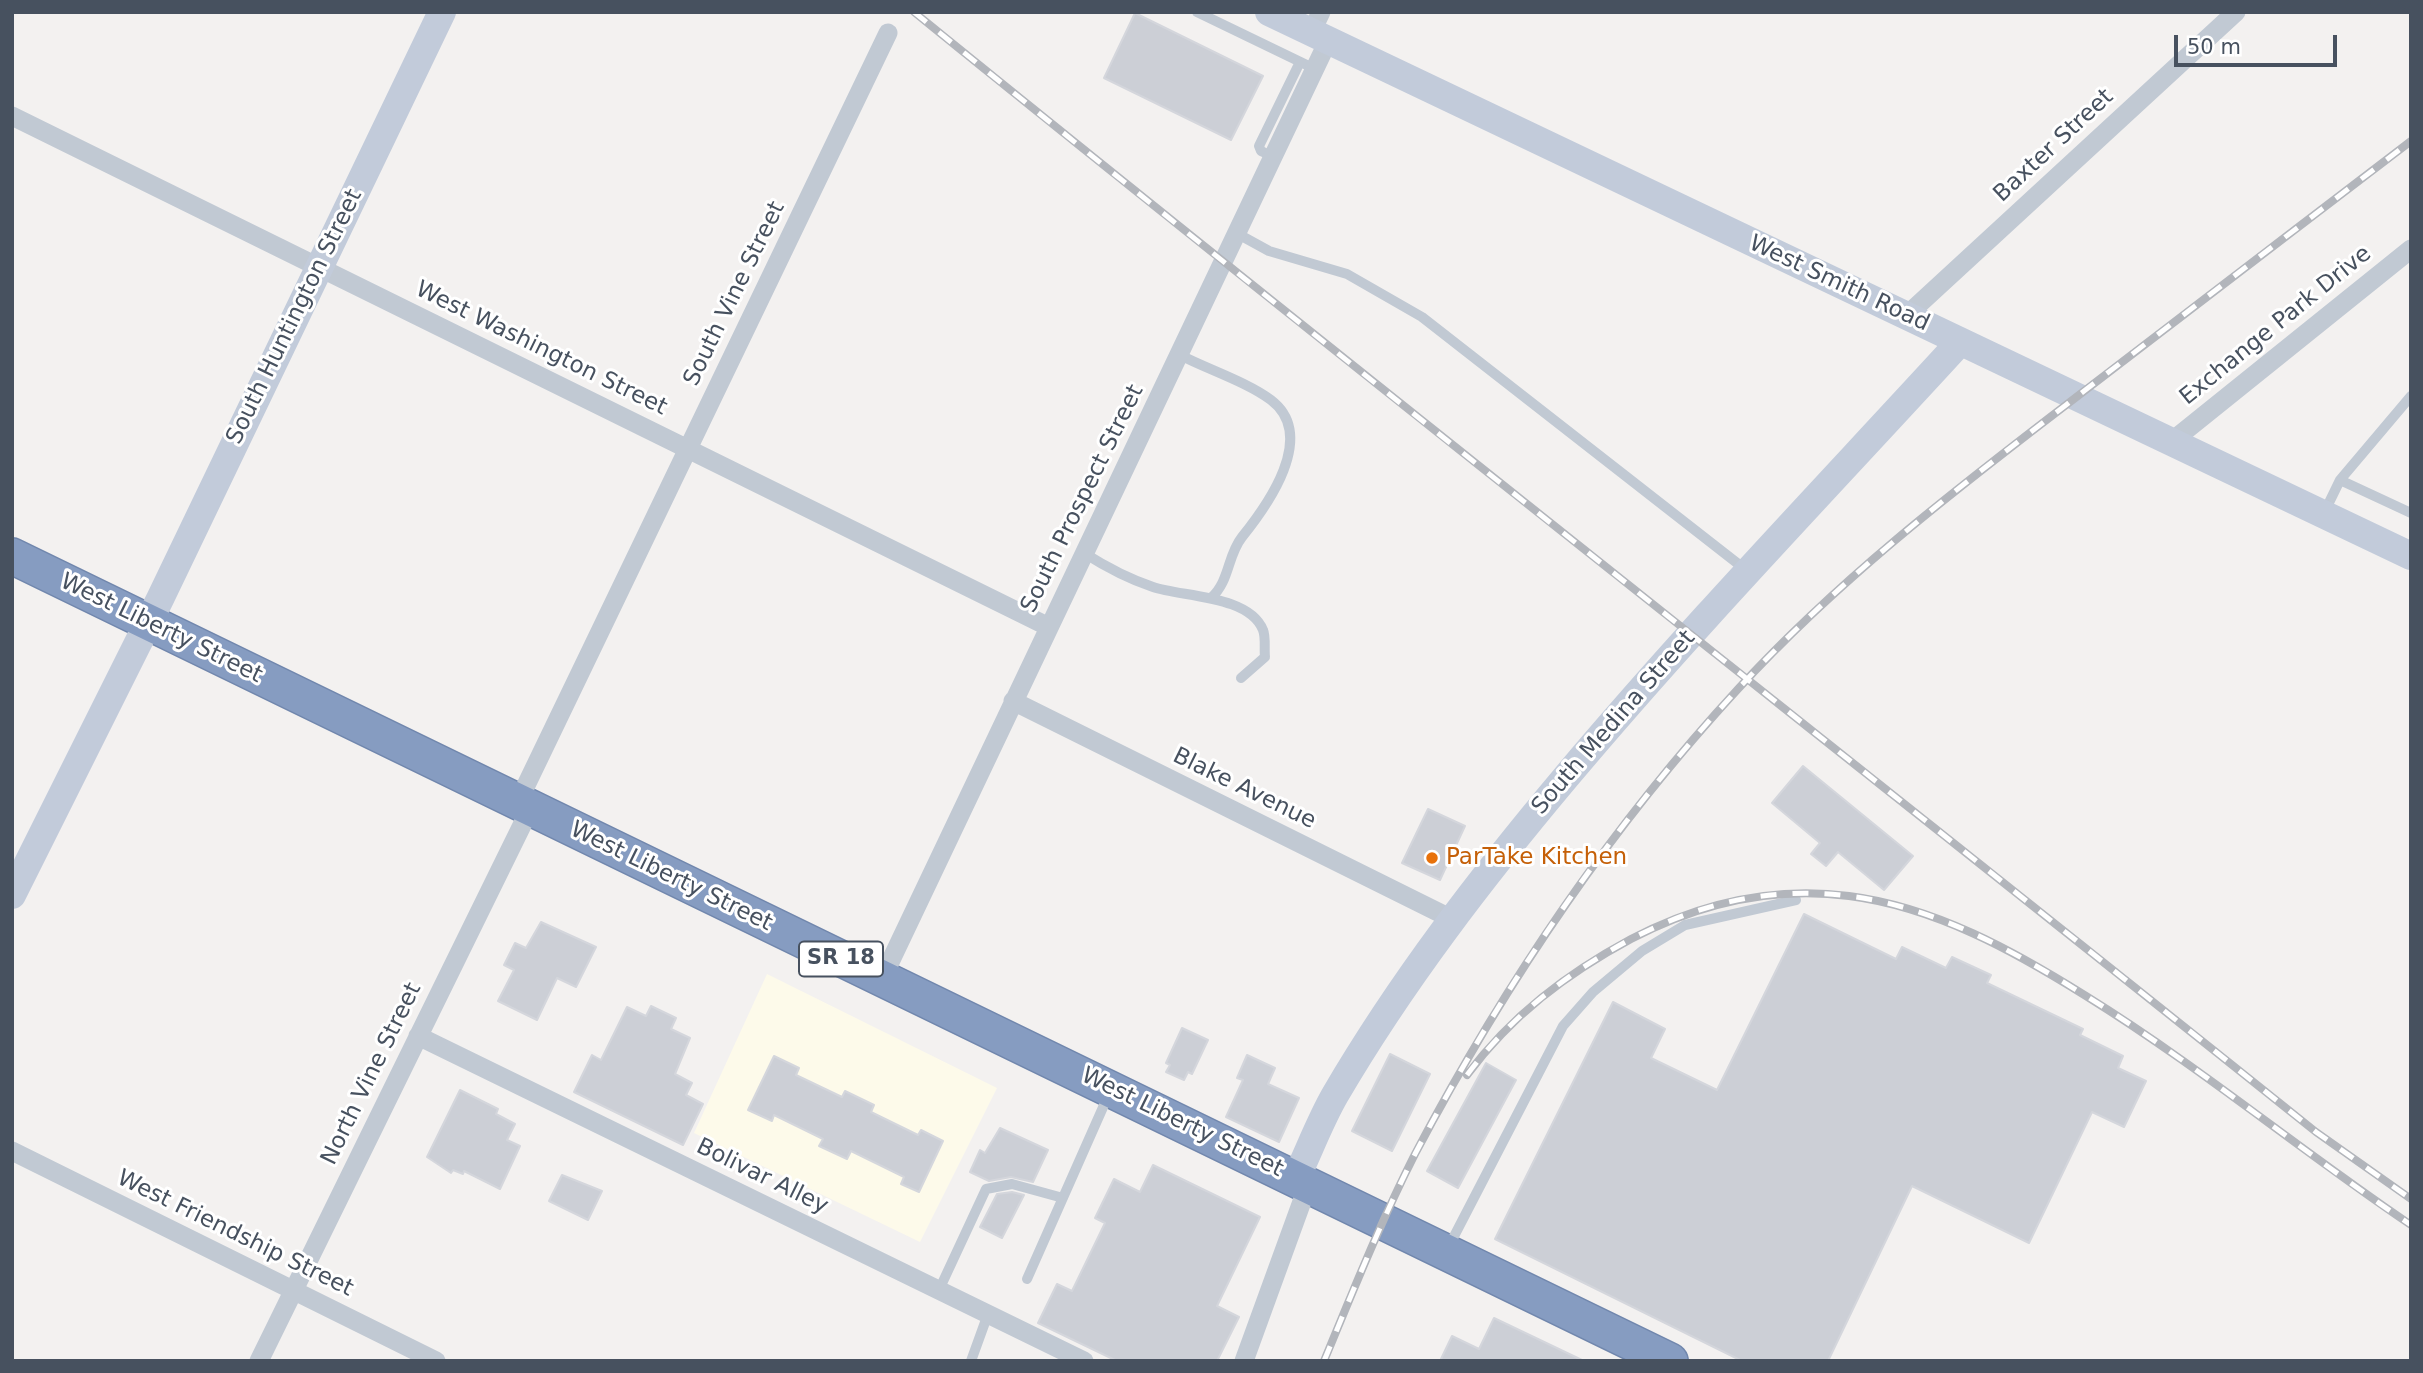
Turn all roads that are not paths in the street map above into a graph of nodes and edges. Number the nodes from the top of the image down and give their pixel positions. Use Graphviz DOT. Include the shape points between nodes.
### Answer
graph roads {
  1 [pos="442,12"];
  2 [pos="1197,12"];
  3 [pos="1269,12"];
  4 [pos="2230,14"];
  5 [pos="1320,29"];
  6 [pos="888,33"];
  7 [pos="1307,66"];
  8 [pos="12,116"];
  9 [pos="1238,234"];
  10 [pos="2411,248"];
  11 [pos="318,267"];
  12 [pos="1906,316"];
  13 [pos="1960,342"];
  14 [pos="1180,355"];
  15 [pos="2411,396"];
  16 [pos="2171,442"];
  17 [pos="688,449"];
  18 [pos="2340,480"];
  19 [pos="2411,513"];
  20 [pos="2323,514"];
  21 [pos="1084,553"];
  22 [pos="12,556"];
  23 [pos="2411,556"];
  24 [pos="1746,570"];
  25 [pos="1211,598"];
  26 [pos="148,622"];
  27 [pos="1049,627"];
  28 [pos="1241,678"];
  29 [pos="1013,701"];
  30 [pos="524,806"];
  31 [pos="13,893"];
  32 [pos="1797,900"];
  33 [pos="1454,920"];
  34 [pos="881,979"];
  35 [pos="418,1037"];
  36 [pos="1111,1089"];
  37 [pos="12,1151"];
  38 [pos="1302,1181"];
  39 [pos="1063,1198"];
  40 [pos="1446,1252"];
  41 [pos="1027,1279"];
  42 [pos="294,1290"];
  43 [pos="939,1290"];
  44 [pos="988,1314"];
  45 [pos="259,1361"];
  46 [pos="436,1361"];
  47 [pos="971,1361"];
  48 [pos="1084,1361"];
  49 [pos="1244,1361"];
  50 [pos="1670,1361"];
  1 -- 11 [label="street, South Huntington Street"];
  2 -- 7 [label="lane"];
  3 -- 5 [label="street, West Smith Road"];
  4 -- 12 [label="street, Baxter Street"];
  5 -- 7 [label="street, South Prospect Street"];
  5 -- 12 [label="street, West Smith Road"];
  6 -- 17 [label="street, South Vine Street"];
  7 -- 9 [label="street, South Prospect Street" via="1274,157"];
  8 -- 11 [label="street, West Washington Street"];
  9 -- 14 [label="street, South Prospect Street"];
  9 -- 24 [label="lane" via="1269,251 1347,274 1422,317"];
  10 -- 16 [label="street, Exchange Park Drive"];
  11 -- 17 [label="street, West Washington Street"];
  11 -- 26 [label="street, South Huntington Street"];
  12 -- 13 [label="street, West Smith Road"];
  13 -- 16 [label="street, West Smith Road"];
  13 -- 24 [label="street, South Medina Street"];
  14 -- 21 [label="street, South Prospect Street"];
  14 -- 25 [label="lane" via="1272,401 1290,436 1286,467 1267,507 1239,541 1220,589"];
  15 -- 18 [label="lane"];
  16 -- 20 [label="street, West Smith Road"];
  17 -- 27 [label="street, West Washington Street"];
  17 -- 30 [label="street, South Vine Street"];
  18 -- 19 [label="lane"];
  18 -- 20 [label="lane"];
  20 -- 23 [label="street, West Smith Road"];
  21 -- 25 [label="lane" via="1154,588"];
  21 -- 27 [label="street, South Prospect Street"];
  22 -- 26 [label="highway, West Liberty Street / SR 18"];
  24 -- 33 [label="street, South Medina Street" via="1509,845"];
  25 -- 28 [label="lane" via="1248,614 1263,629 1265,657"];
  26 -- 30 [label="highway, West Liberty Street / SR 18"];
  26 -- 31 [label="street, South Huntington Street"];
  27 -- 29 [label="street, South Prospect Street"];
  29 -- 33 [label="street, Blake Avenue"];
  29 -- 34 [label="street, South Prospect Street"];
  30 -- 34 [label="highway, West Liberty Street / SR 18"];
  30 -- 35 [label="street, North Vine Street"];
  32 -- 40 [label="lane" via="1685,925 1642,951 1593,992 1563,1026"];
  33 -- 38 [label="street, South Medina Street" via="1334,1097"];
  34 -- 36 [label="highway, West Liberty Street / SR 18"];
  35 -- 42 [label="street, North Vine Street"];
  35 -- 43 [label="street, Bolivar Alley"];
  36 -- 38 [label="highway, West Liberty Street / SR 18"];
  36 -- 39 [label="lane"];
  37 -- 42 [label="street, West Friendship Street"];
  38 -- 40 [label="highway, West Liberty Street / SR 18"];
  38 -- 49 [label="street"];
  39 -- 41 [label="lane"];
  39 -- 43 [label="lane" via="1012,1184 986,1189"];
  40 -- 50 [label="highway, West Liberty Street / SR 18"];
  42 -- 45 [label="street, North Vine Street"];
  42 -- 46 [label="street, West Friendship Street"];
  43 -- 44 [label="street, Bolivar Alley"];
  44 -- 47 [label="lane"];
  44 -- 48 [label="street, Bolivar Alley"];
}
